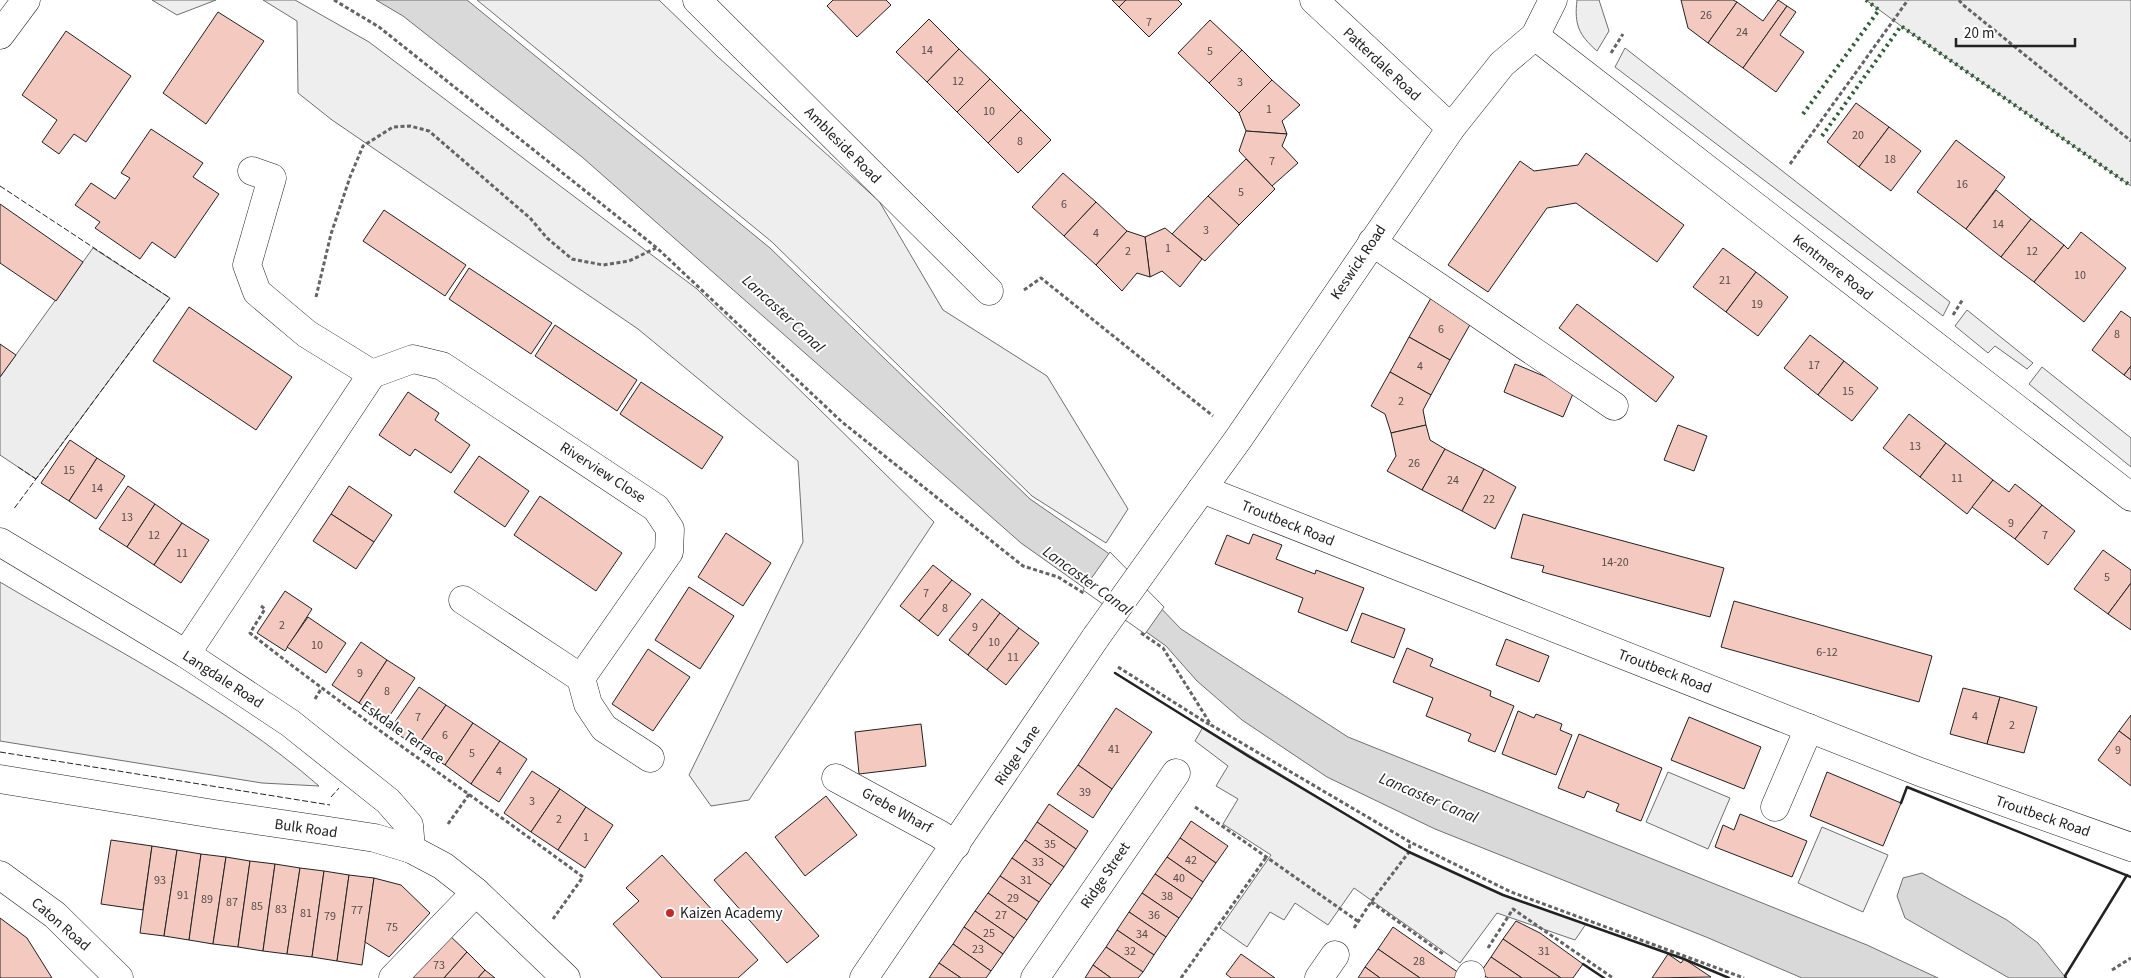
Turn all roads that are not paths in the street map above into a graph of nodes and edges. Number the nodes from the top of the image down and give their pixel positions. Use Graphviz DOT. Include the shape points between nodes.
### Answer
graph roads {
  1 [pos="26,0"];
  2 [pos="696,0"];
  3 [pos="1314,0"];
  4 [pos="1553,0"];
  5 [pos="0,35"];
  6 [pos="1535,36"];
  7 [pos="1450,128"];
  8 [pos="252,172"];
  9 [pos="1372,242"];
  10 [pos="989,291"];
  11 [pos="372,374"];
  12 [pos="1614,406"];
  13 [pos="1202,489"];
  14 [pos="2131,498"];
  15 [pos="1171,532"];
  16 [pos="0,542"];
  17 [pos="463,600"];
  18 [pos="186,654"];
  19 [pos="581,678"];
  20 [pos="1809,728"];
  21 [pos="650,758"];
  22 [pos="836,778"];
  23 [pos="0,779"];
  24 [pos="1171,780"];
  25 [pos="1775,806"];
  26 [pos="956,845"];
  27 [pos="2131,847"];
  28 [pos="411,849"];
  29 [pos="0,874"];
  30 [pos="476,892"];
  31 [pos="1335,955"];
  32 [pos="119,978"];
  33 [pos="393,978"];
  34 [pos="566,978"];
  35 [pos="864,978"];
  36 [pos="1035,978"];
  37 [pos="1319,978"];
  1 -- 5 [label="street"];
  2 -- 10 [label="street, Ambleside Road"];
  3 -- 7 [label="street, Patterdale Road"];
  4 -- 6 [label="street, Keswick Road"];
  6 -- 7 [label="street, Keswick Road" via="1502,64"];
  6 -- 14 [label="street, Kentmere Road"];
  7 -- 9 [label="street, Keswick Road"];
  8 -- 11 [label="street" via="272,178 247,265 258,292 307,334"];
  9 -- 12 [label="street"];
  9 -- 13 [label="street, Keswick Road"];
  11 -- 18 [label="street"];
  11 -- 19 [label="street, Riverview Close" via="413,359 442,366 656,508 670,529 668,552"];
  13 -- 15 [label="street, Keswick Road"];
  13 -- 20 [label="street, Troutbeck Road"];
  15 -- 26 [label="street, Ridge Lane, bridge"];
  16 -- 18 [label="street, Langdale Road"];
  17 -- 19 [label="street"];
  18 -- 28 [label="street, Langdale Road" via="290,723 388,801 409,824"];
  19 -- 21 [label="street" via="588,704 604,728"];
  20 -- 25 [label="street"];
  20 -- 27 [label="street, Troutbeck Road" via="1920,772"];
  22 -- 26 [label="street, Grebe Wharf"];
  23 -- 28 [label="street, Bulk Road" via="340,832"];
  24 -- 36 [label="street, Ridge Street"];
  26 -- 35 [label="street, Ridge Lane"];
  28 -- 30 [label="street, Bulk Road" via="443,866"];
  29 -- 32 [label="street, Caton Road" via="54,915"];
  30 -- 33 [label="street"];
  30 -- 34 [label="street, Bulk Road"];
  31 -- 37 [label="street"];
}
